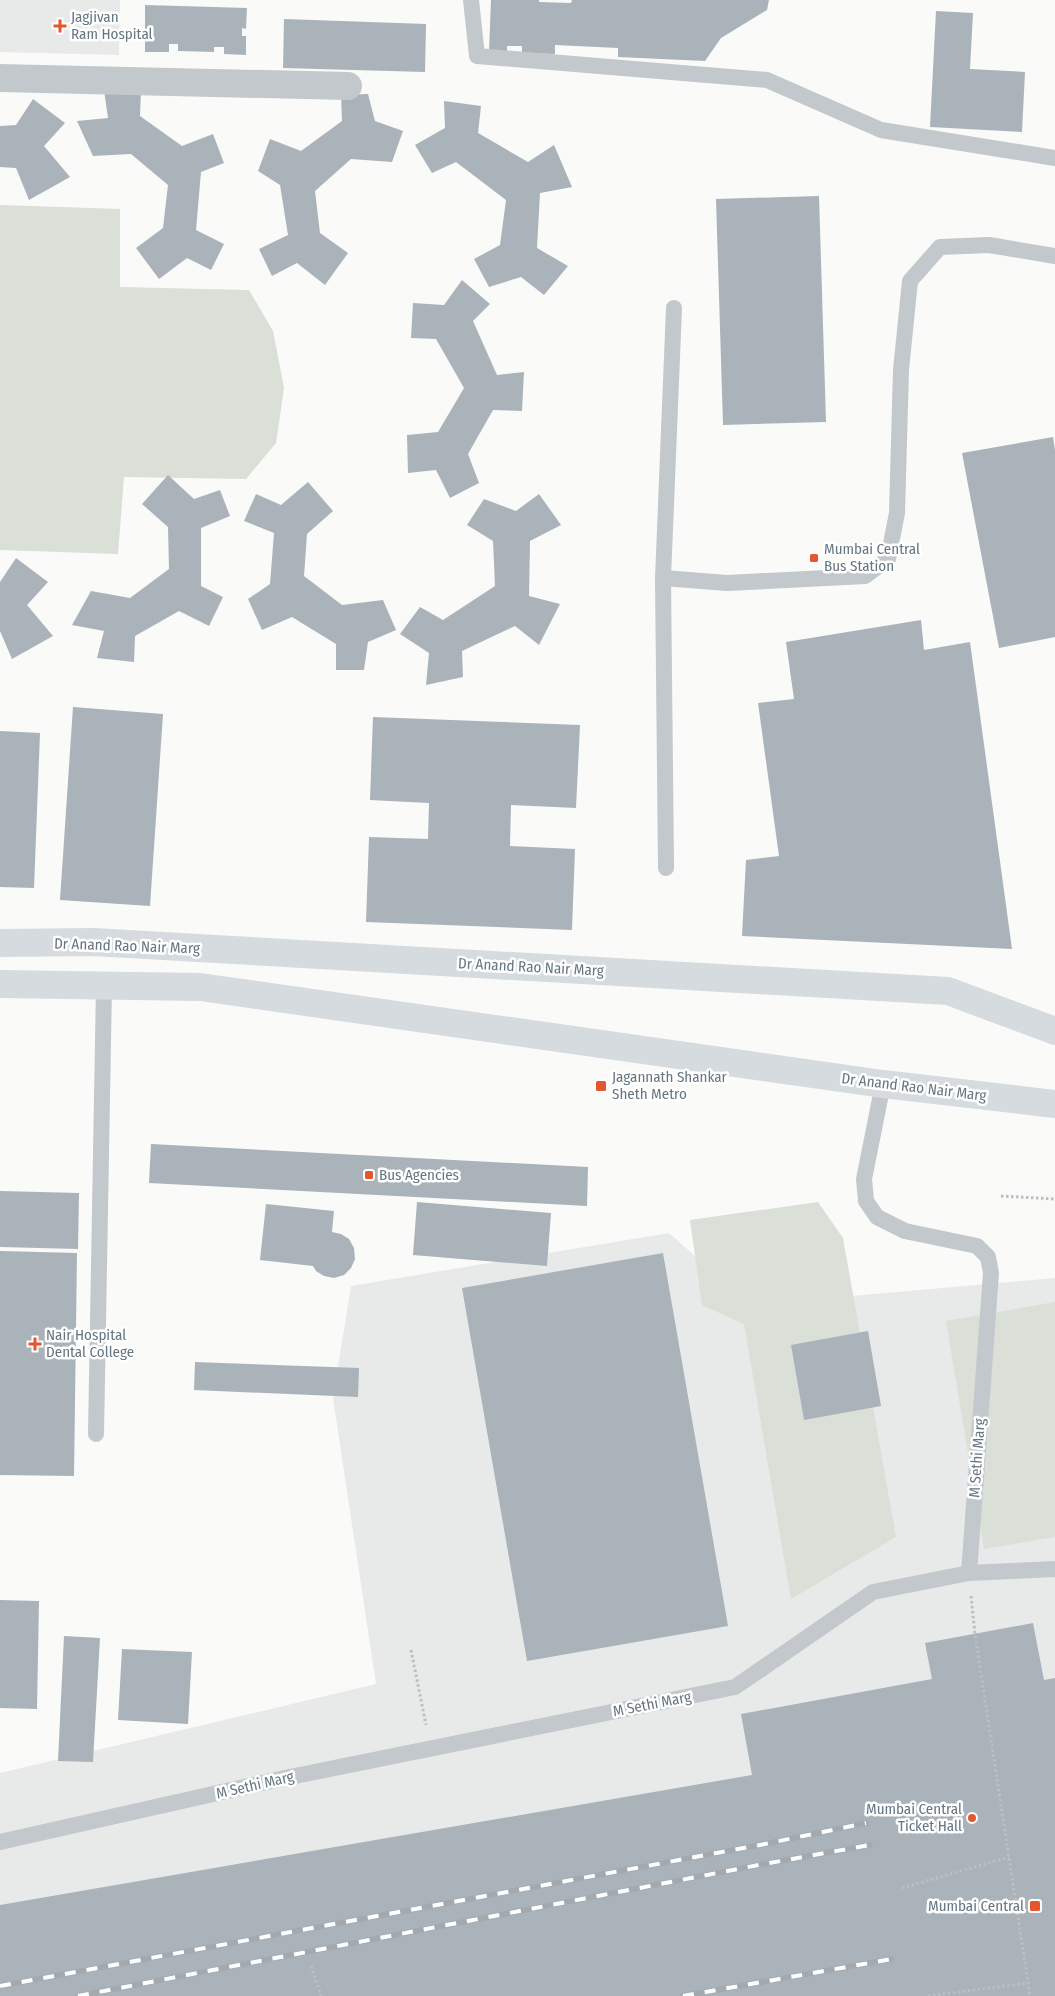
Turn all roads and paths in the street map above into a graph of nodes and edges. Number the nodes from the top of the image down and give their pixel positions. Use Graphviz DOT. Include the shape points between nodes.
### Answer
graph roads {
  1 [pos="471,0"];
  2 [pos="0,78"];
  3 [pos="348,86"];
  4 [pos="1055,158"];
  5 [pos="1055,256"];
  6 [pos="674,308"];
  7 [pos="663,578"];
  8 [pos="666,868"];
  9 [pos="0,943"];
  10 [pos="0,984"];
  11 [pos="104,986"];
  12 [pos="1055,1031"];
  13 [pos="883,1084"];
  14 [pos="1055,1104"];
  15 [pos="1001,1196"];
  16 [pos="1055,1198"];
  17 [pos="96,1434"];
  18 [pos="1055,1569"];
  19 [pos="969,1573"];
  20 [pos="411,1650"];
  21 [pos="431,1748"];
  22 [pos="0,1842"];
  23 [pos="1009,1858"];
  24 [pos="902,1888"];
  25 [pos="311,1966"];
  26 [pos="1028,1983"];
  27 [pos="321,1996"];
  28 [pos="928,1996"];
  29 [pos="1030,1996"];
  1 -- 4 [label="lane" via="477,56 767,80 880,130"];
  2 -- 3 [label="street"];
  5 -- 7 [label="lane" via="989,245 940,247 910,282 900,370 897,513 888,559 865,576 727,583"];
  6 -- 7 [label="lane"];
  7 -- 8 [label="lane"];
  9 -- 12 [label="main road, Dr Anand Rao Nair Marg" via="103,943 948,991"];
  10 -- 11 [label="main road, Dr Anand Rao Nair Marg"];
  11 -- 13 [label="main road, Dr Anand Rao Nair Marg" via="200,987"];
  11 -- 17 [label="lane"];
  13 -- 14 [label="main road, Dr Anand Rao Nair Marg"];
  13 -- 19 [label="lane, M Sethi Marg" via="864,1179 866,1201 877,1217 905,1231 977,1246 988,1257 991,1273"];
  15 -- 16 [label="path"];
  18 -- 19 [label="lane"];
  19 -- 21 [label="lane, M Sethi Marg" via="873,1592 734,1687"];
  19 -- 23 [label="path" via="975,1634"];
  20 -- 21 [label="path"];
  21 -- 22 [label="lane, M Sethi Marg"];
  23 -- 24 [label="path"];
  23 -- 26 [label="path"];
  25 -- 27 [label="path"];
  26 -- 28 [label="path"];
  26 -- 29 [label="path"];
}
